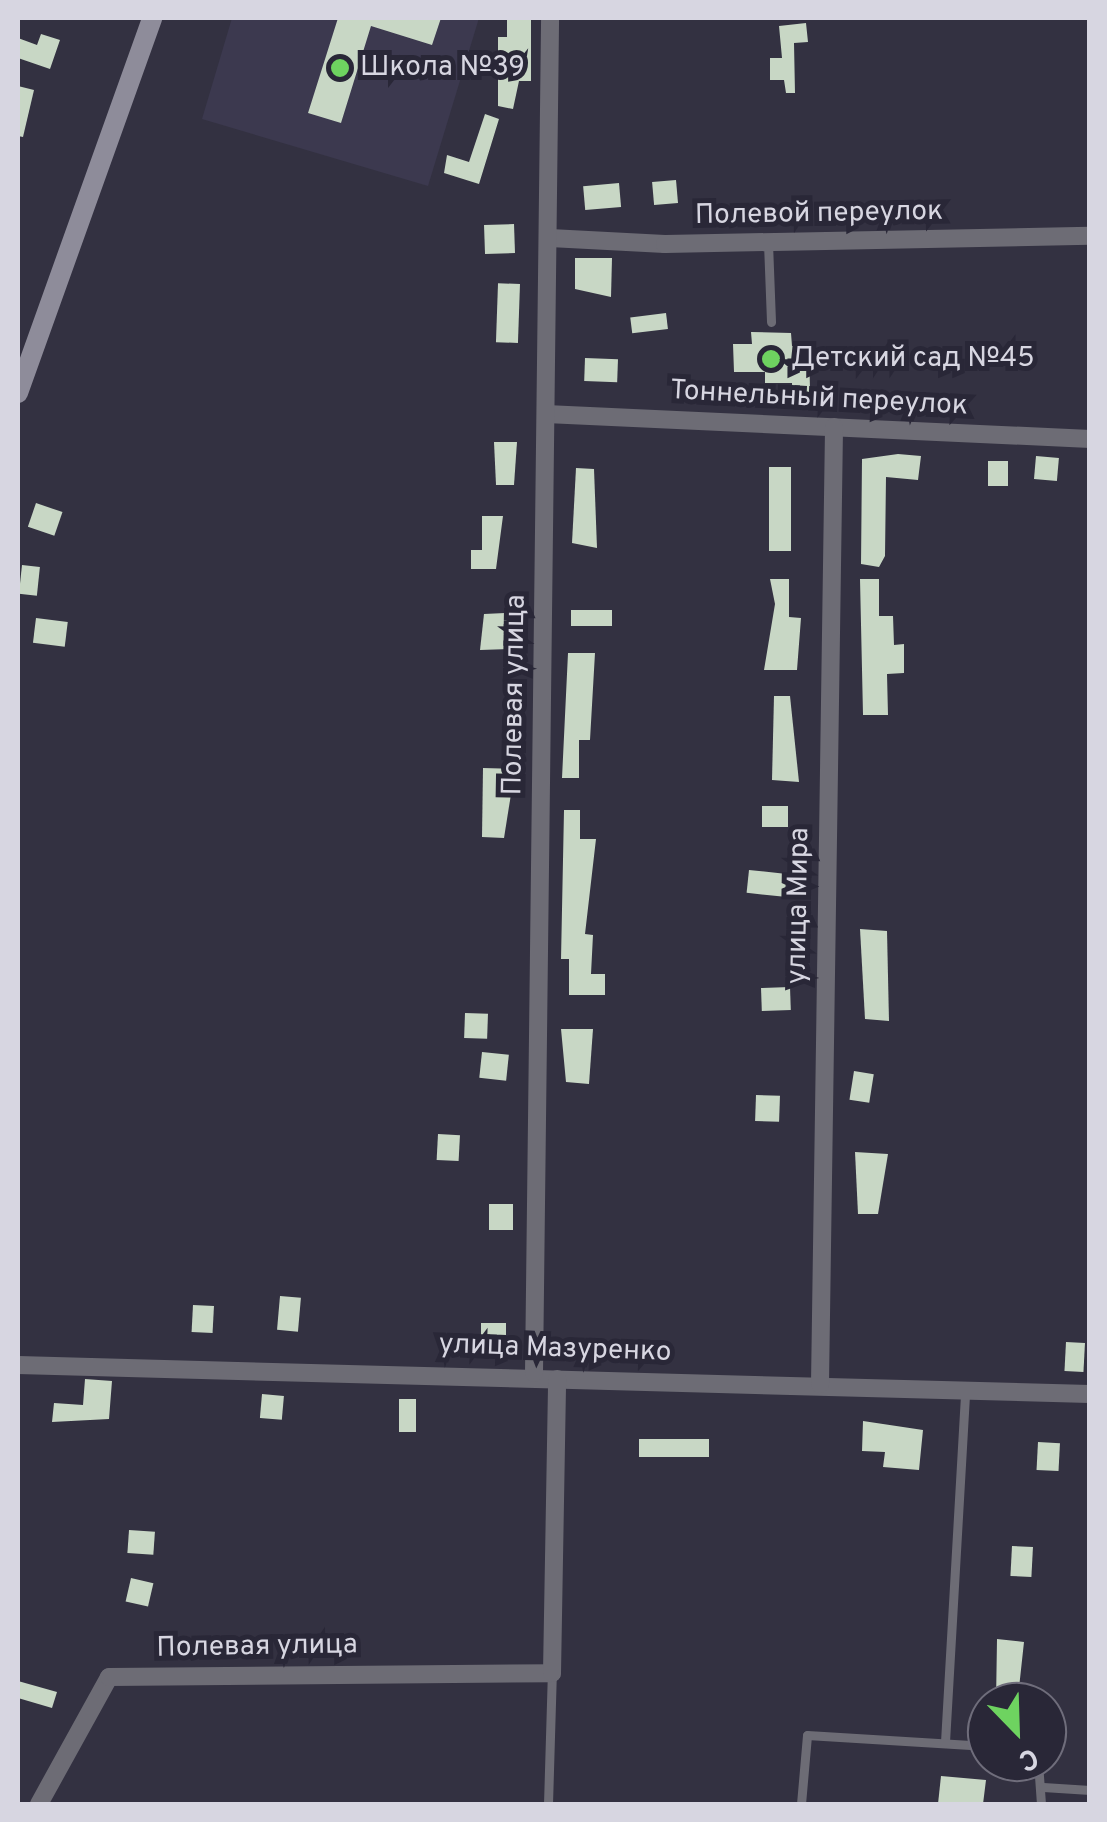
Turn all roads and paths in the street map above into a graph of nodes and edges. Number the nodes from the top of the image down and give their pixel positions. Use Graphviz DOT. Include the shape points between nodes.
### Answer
graph roads {
  1 [pos="152,18"];
  2 [pos="550,18"];
  3 [pos="1090,236"];
  4 [pos="550,238"];
  5 [pos="768,243"];
  6 [pos="770,322"];
  7 [pos="18,392"];
  8 [pos="546,414"];
  9 [pos="834,428"];
  10 [pos="1090,439"];
  11 [pos="18,1364"];
  12 [pos="534,1373"];
  13 [pos="557,1379"];
  14 [pos="820,1384"];
  15 [pos="965,1390"];
  16 [pos="1090,1394"];
  17 [pos="552,1673"];
  18 [pos="945,1742"];
  19 [pos="967,1744"];
  20 [pos="1042,1782"];
  21 [pos="1043,1787"];
  22 [pos="1090,1790"];
  23 [pos="39,1804"];
  24 [pos="548,1804"];
  25 [pos="801,1804"];
  26 [pos="1041,1804"];
  1 -- 7 [label="main road"];
  2 -- 4 [label="street, Полевая улица"];
  3 -- 5 [label="street, Полевой переулок"];
  4 -- 5 [label="street, Полевой переулок"];
  4 -- 8 [label="street, Полевая улица"];
  5 -- 6 [label="lane"];
  8 -- 9 [label="street, Тоннельный переулок"];
  8 -- 12 [label="street, Полевая улица"];
  9 -- 10 [label="street, Тоннельный переулок"];
  9 -- 14 [label="street, улица Мира"];
  11 -- 12 [label="street, улица Мазуренко"];
  12 -- 13 [label="street, улица Мазуренко"];
  13 -- 14 [label="street, улица Мазуренко"];
  13 -- 17 [label="street"];
  14 -- 15 [label="street, улица Мазуренко"];
  15 -- 16 [label="street, улица Мазуренко"];
  15 -- 18 [label="lane"];
  17 -- 23 [label="street, Полевая улица" via="110,1677"];
  17 -- 24 [label="lane"];
  18 -- 19 [label="lane"];
  18 -- 25 [label="lane" via="806,1735"];
  20 -- 21 [label="lane"];
  21 -- 22 [label="lane"];
  21 -- 26 [label="lane"];
}
